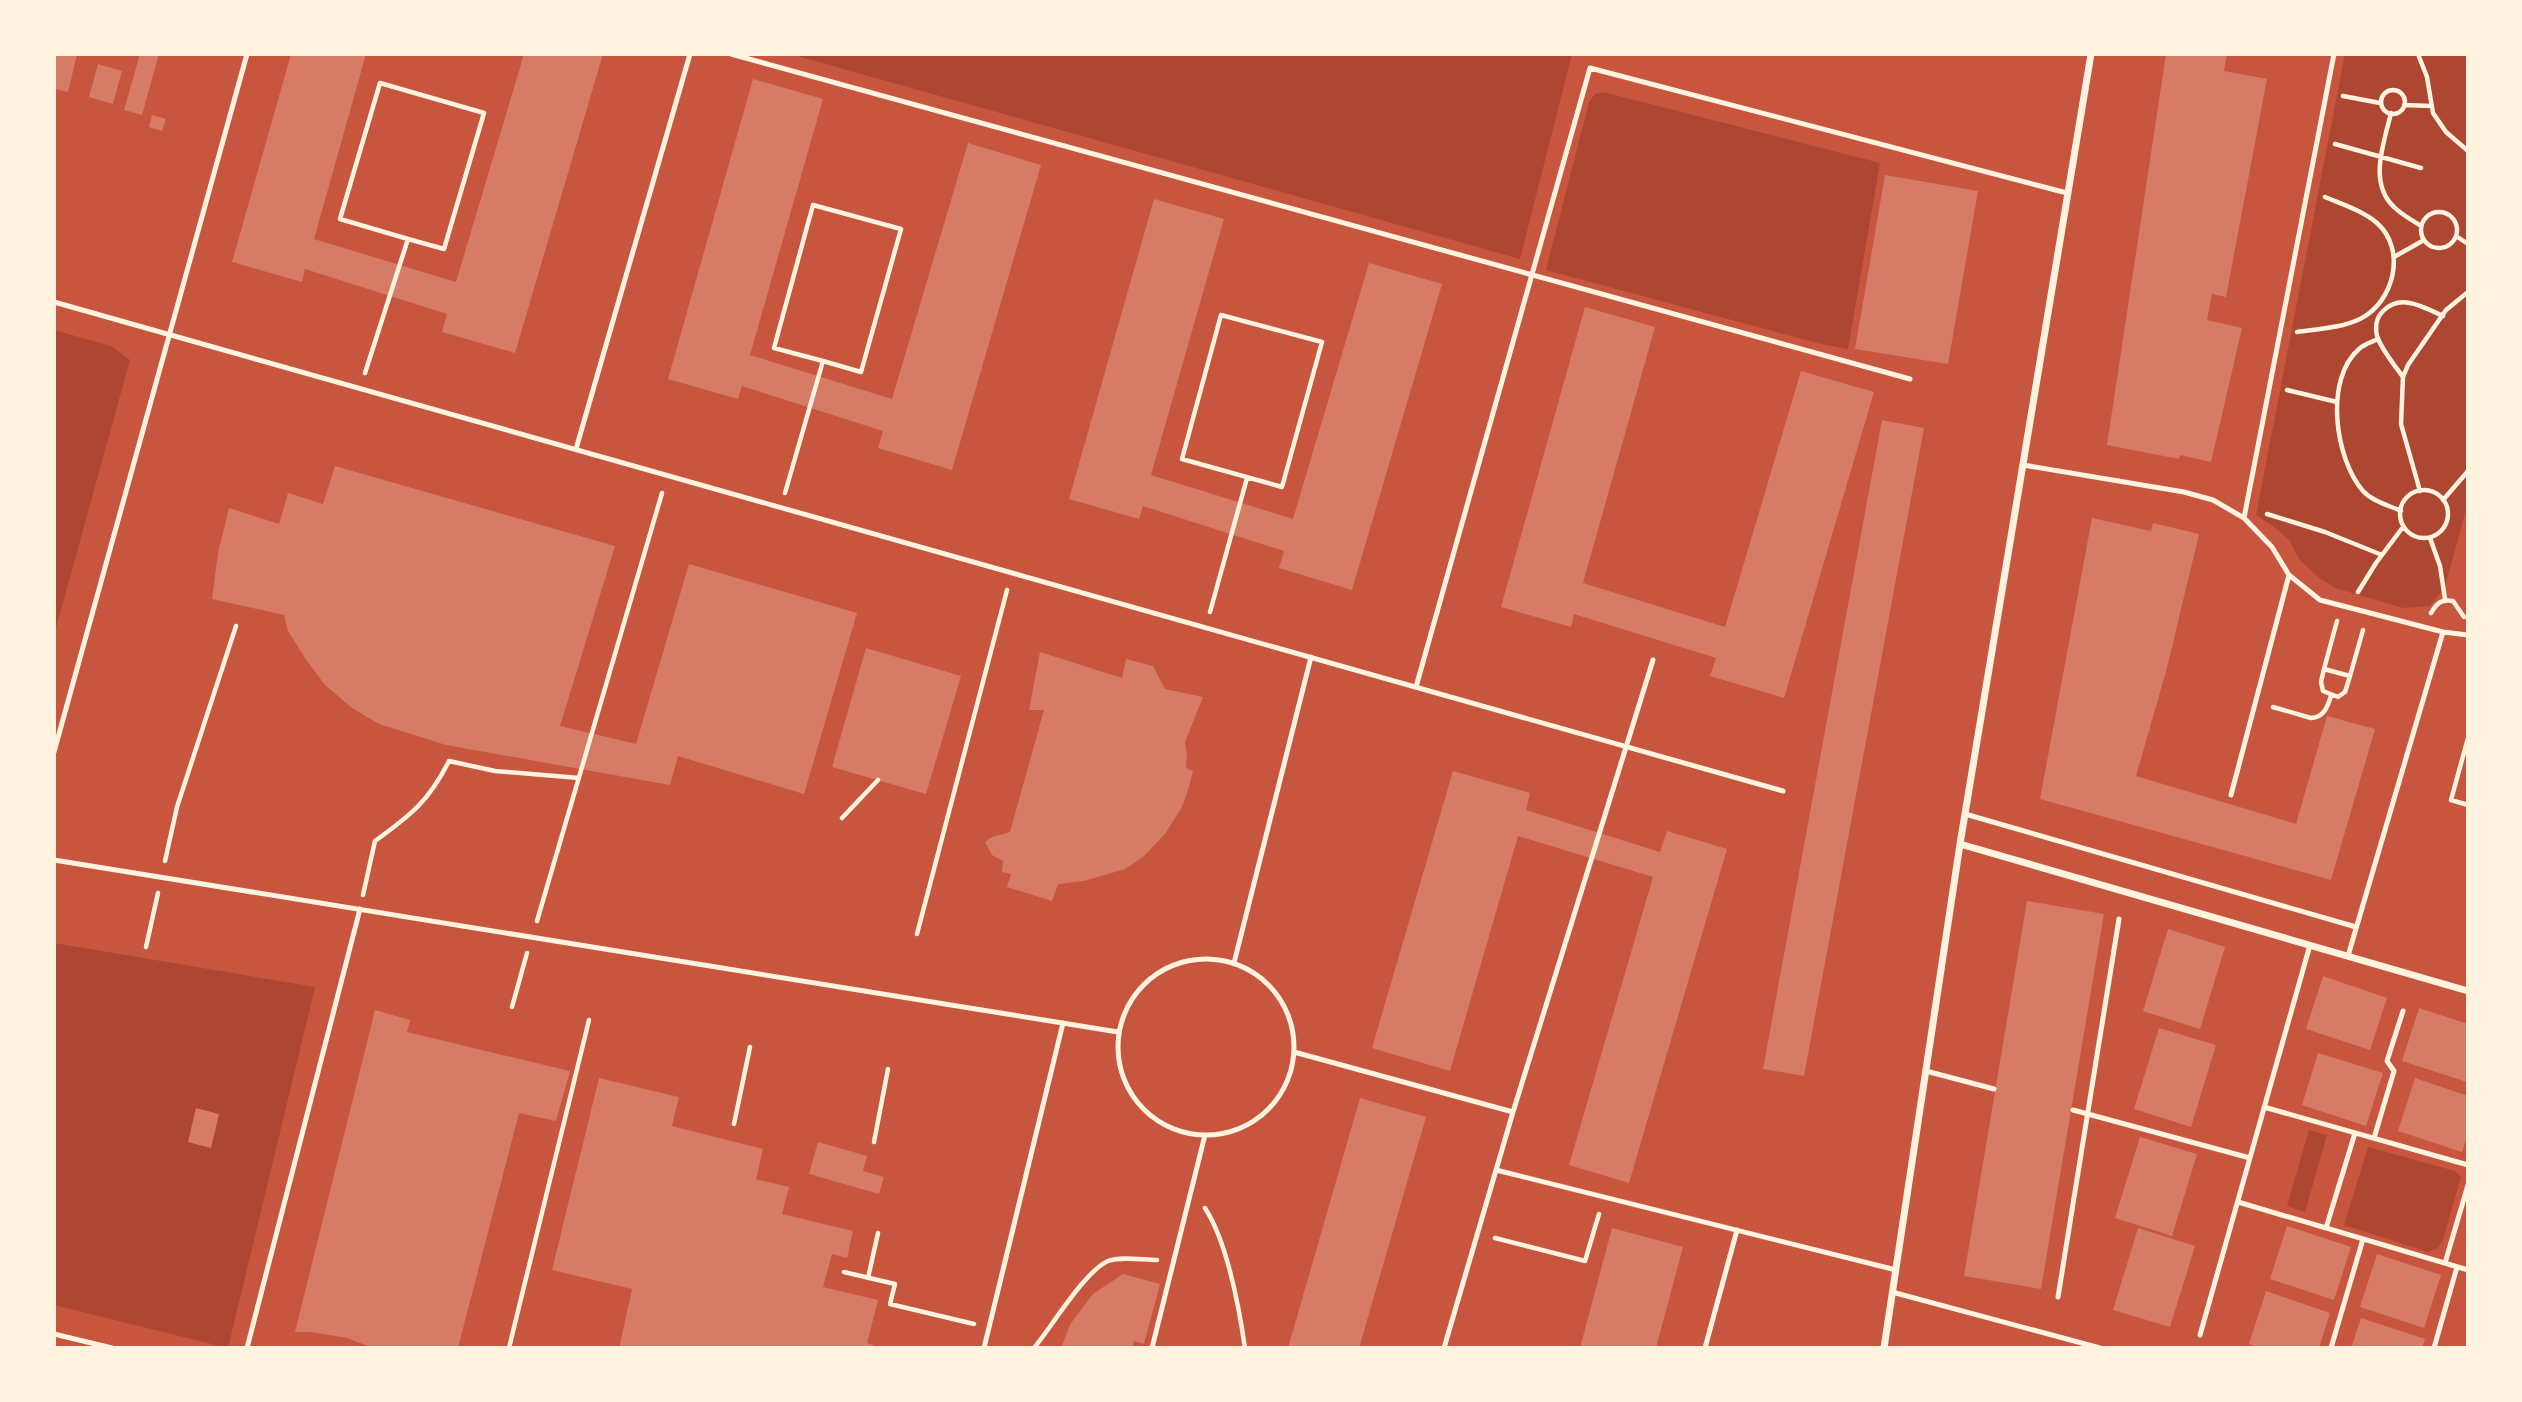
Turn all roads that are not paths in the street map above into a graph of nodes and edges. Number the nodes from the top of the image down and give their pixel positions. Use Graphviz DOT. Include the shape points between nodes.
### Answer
graph roads {
  1 [pos="247,54"];
  2 [pos="690,54"];
  3 [pos="731,54"];
  4 [pos="2091,54"];
  5 [pos="2334,54"];
  6 [pos="2067,193"];
  7 [pos="1532,275"];
  8 [pos="54,302"];
  9 [pos="170,334"];
  10 [pos="1910,379"];
  11 [pos="576,449"];
  12 [pos="2023,466"];
  13 [pos="2244,518"];
  14 [pos="2289,575"];
  15 [pos="2443,632"];
  16 [pos="2468,635"];
  17 [pos="1311,657"];
  18 [pos="1653,660"];
  19 [pos="1416,687"];
  20 [pos="1626,746"];
  21 [pos="54,752"];
  22 [pos="1783,790"];
  23 [pos="2231,795"];
  24 [pos="1965,814"];
  25 [pos="1960,844"];
  26 [pos="54,860"];
  27 [pos="360,909"];
  28 [pos="2119,919"];
  29 [pos="2356,927"];
  30 [pos="2310,945"];
  31 [pos="2348,956"];
  32 [pos="1234,963"];
  33 [pos="2468,991"];
  34 [pos="2403,1011"];
  35 [pos="1063,1023"];
  36 [pos="1118,1032"];
  37 [pos="1294,1052"];
  38 [pos="1926,1071"];
  39 [pos="1993,1089"];
  40 [pos="2264,1107"];
  41 [pos="2073,1110"];
  42 [pos="1513,1112"];
  43 [pos="2088,1114"];
  44 [pos="2355,1133"];
  45 [pos="1205,1135"];
  46 [pos="2374,1138"];
  47 [pos="2250,1158"];
  48 [pos="2468,1164"];
  49 [pos="1496,1170"];
  50 [pos="2468,1185"];
  51 [pos="2238,1202"];
  52 [pos="2326,1228"];
  53 [pos="1737,1230"];
  54 [pos="2362,1239"];
  55 [pos="2445,1263"];
  56 [pos="2457,1267"];
  57 [pos="1896,1270"];
  58 [pos="2468,1270"];
  59 [pos="1892,1292"];
  60 [pos="2058,1297"];
  61 [pos="54,1334"];
  62 [pos="2200,1335"];
  63 [pos="2097,1347"];
  64 [pos="112,1348"];
  65 [pos="247,1348"];
  66 [pos="984,1348"];
  67 [pos="1152,1348"];
  68 [pos="1444,1348"];
  69 [pos="1705,1348"];
  70 [pos="1884,1348"];
  71 [pos="2331,1348"];
  72 [pos="2434,1348"];
  1 -- 9 [label="lane"];
  2 -- 11 [label="lane"];
  3 -- 7 [label="lane"];
  4 -- 6 [label="street"];
  5 -- 13 [label="lane"];
  6 -- 7 [label="lane" via="1590,68"];
  6 -- 12 [label="street"];
  7 -- 10 [label="lane"];
  7 -- 19 [label="lane"];
  8 -- 9 [label="lane"];
  9 -- 11 [label="lane"];
  9 -- 21 [label="lane"];
  11 -- 17 [label="lane"];
  12 -- 13 [label="lane" via="2184,492 2213,500"];
  12 -- 24 [label="street"];
  13 -- 14 [label="lane" via="2272,547"];
  14 -- 15 [label="lane" via="2320,600"];
  14 -- 23 [label="lane"];
  15 -- 16 [label="lane"];
  15 -- 29 [label="lane"];
  17 -- 19 [label="lane"];
  17 -- 32 [label="lane"];
  18 -- 20 [label="lane"];
  19 -- 20 [label="lane"];
  20 -- 22 [label="lane"];
  20 -- 42 [label="lane"];
  24 -- 25 [label="street"];
  24 -- 29 [label="lane"];
  25 -- 30 [label="street"];
  25 -- 38 [label="street"];
  26 -- 27 [label="lane"];
  27 -- 35 [label="lane"];
  27 -- 65 [label="lane"];
  28 -- 43 [label="lane"];
  29 -- 31 [label="lane"];
  30 -- 31 [label="street"];
  30 -- 40 [label="lane"];
  31 -- 33 [label="street"];
  32 -- 36 [label="lane" via="1205,958 1175,964 1157,974 1129,1003"];
  32 -- 37 [label="lane" via="1261,977 1282,1000 1293,1028"];
  34 -- 46 [label="lane" via="2387,1061 2393,1071"];
  35 -- 36 [label="lane"];
  35 -- 66 [label="lane"];
  36 -- 45 [label="lane" via="1118,1060 1126,1087 1142,1110 1165,1126"];
  37 -- 42 [label="lane"];
  37 -- 45 [label="lane" via="1285,1089 1268,1111 1246,1127 1219,1136"];
  38 -- 39 [label="lane"];
  38 -- 57 [label="street"];
  40 -- 44 [label="lane"];
  40 -- 47 [label="lane"];
  41 -- 43 [label="lane"];
  42 -- 49 [label="lane"];
  43 -- 47 [label="lane"];
  43 -- 60 [label="lane"];
  44 -- 46 [label="lane"];
  44 -- 52 [label="lane"];
  45 -- 67 [label="lane"];
  46 -- 48 [label="lane"];
  47 -- 51 [label="lane"];
  49 -- 53 [label="lane"];
  49 -- 68 [label="lane"];
  50 -- 55 [label="lane"];
  51 -- 52 [label="lane"];
  51 -- 62 [label="lane"];
  52 -- 54 [label="lane"];
  53 -- 57 [label="lane"];
  53 -- 69 [label="lane"];
  54 -- 55 [label="lane"];
  54 -- 71 [label="lane"];
  55 -- 56 [label="lane"];
  56 -- 58 [label="lane"];
  56 -- 72 [label="lane"];
  57 -- 59 [label="street"];
  59 -- 63 [label="lane"];
  59 -- 70 [label="street"];
  61 -- 64 [label="lane"];
}
